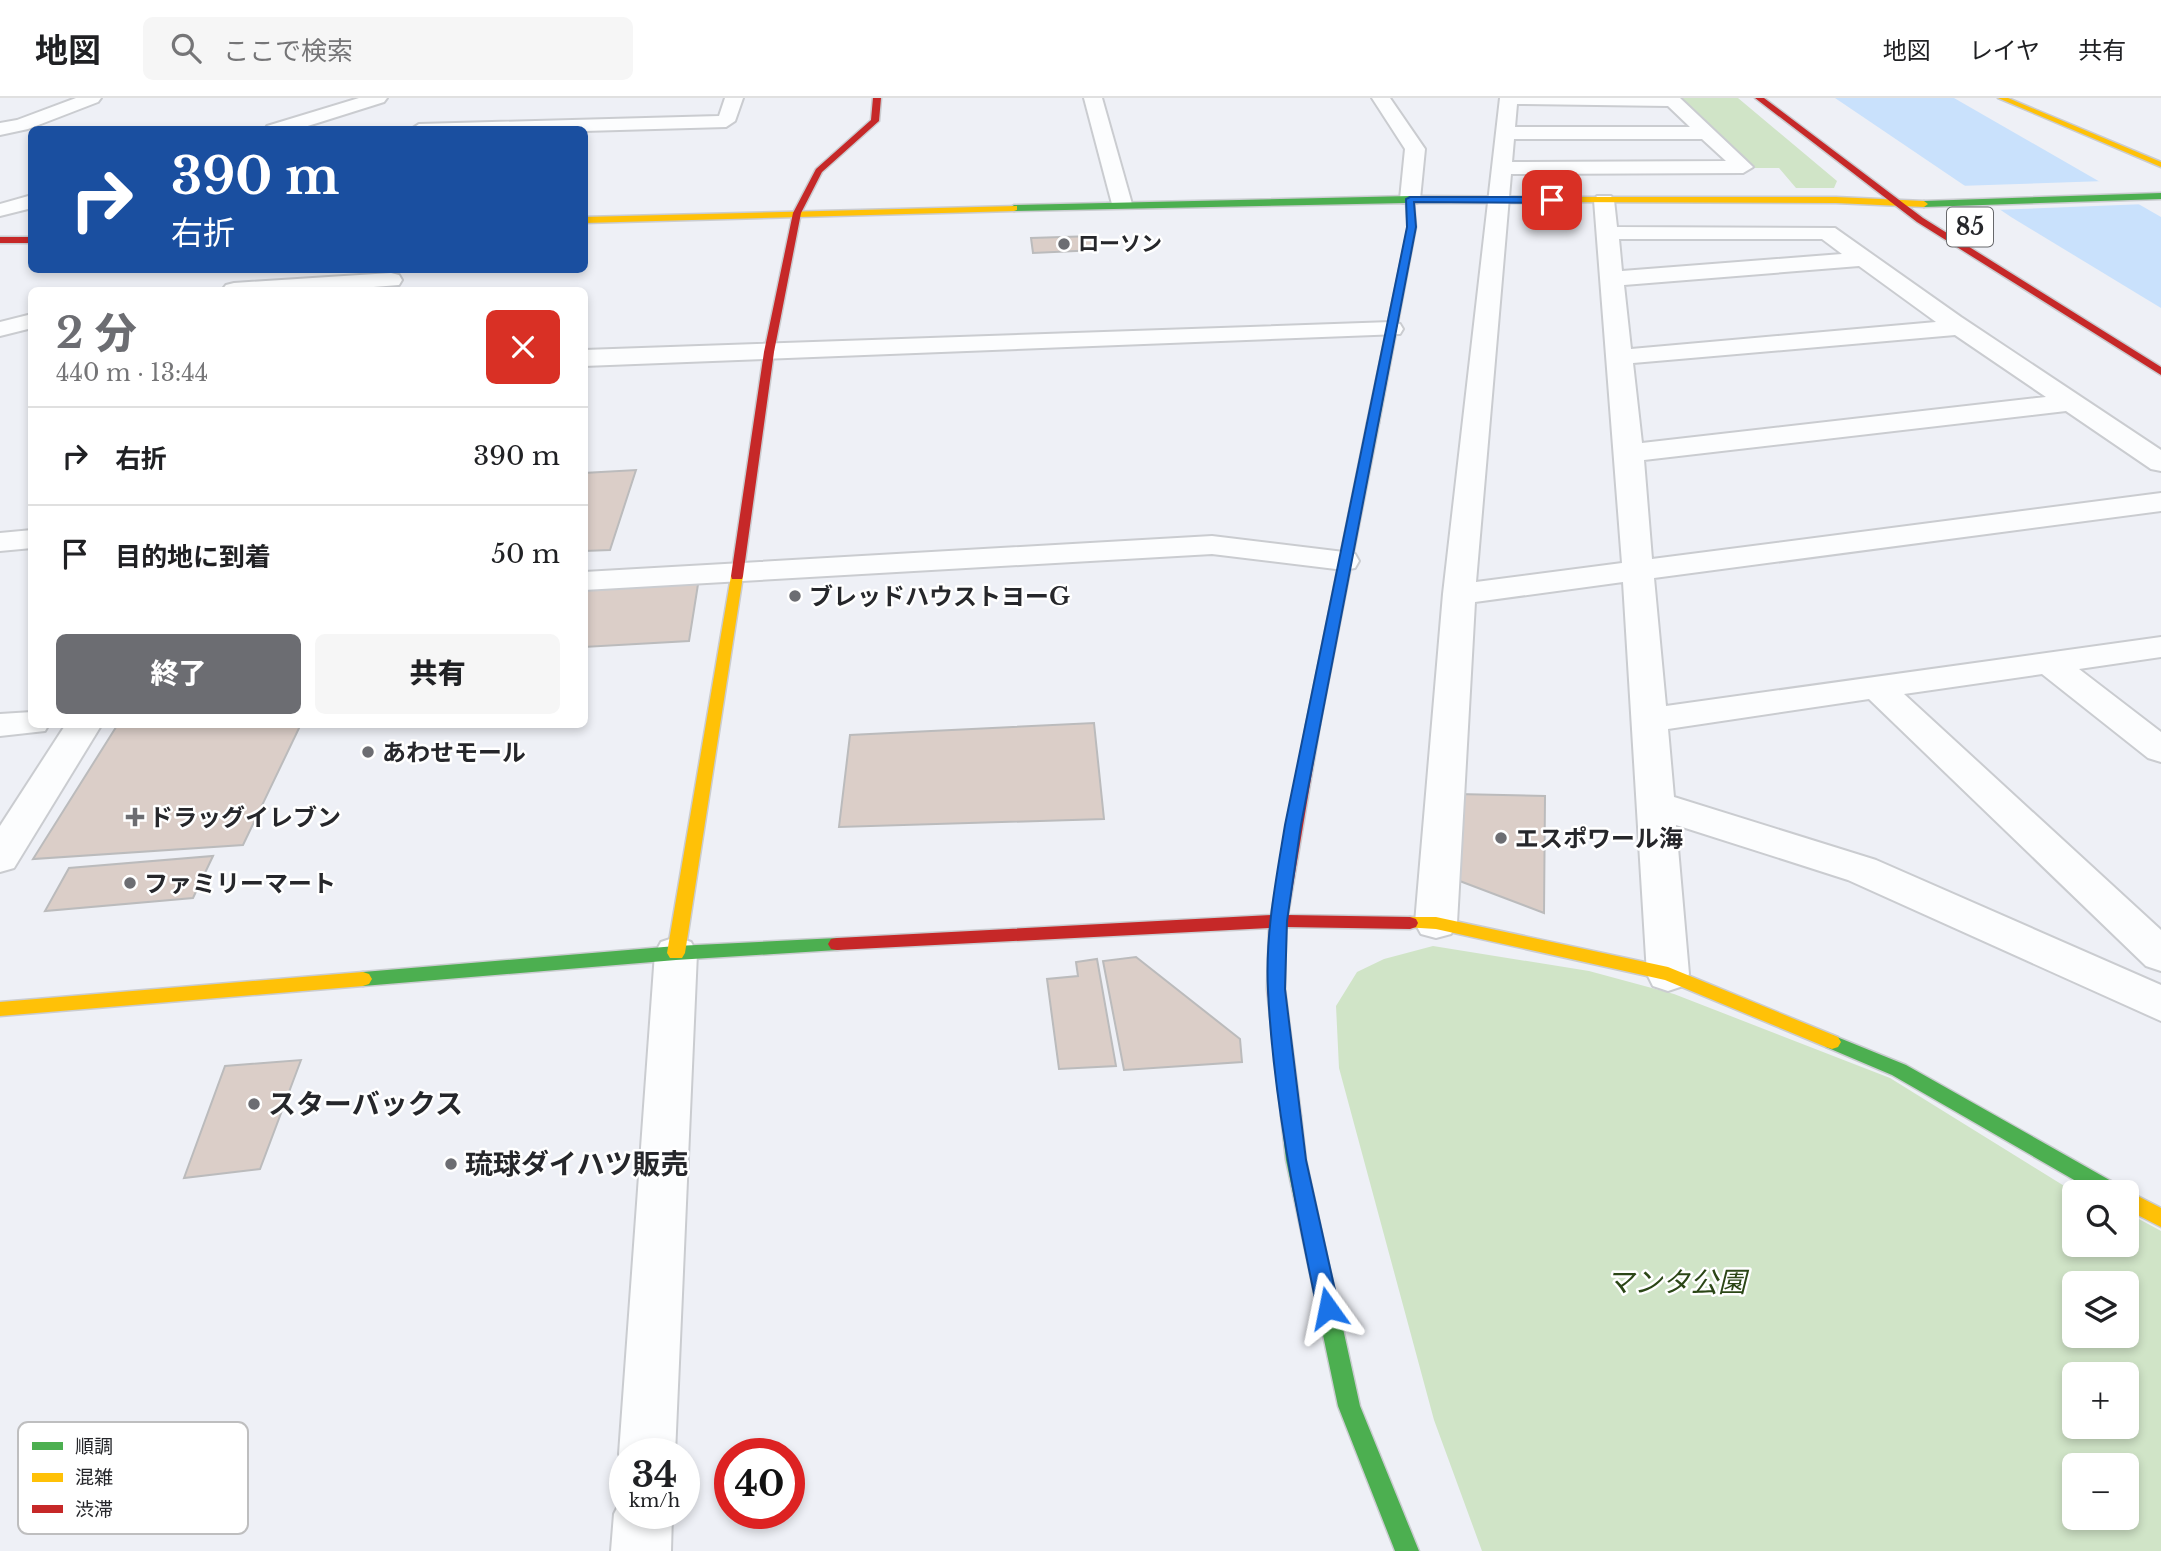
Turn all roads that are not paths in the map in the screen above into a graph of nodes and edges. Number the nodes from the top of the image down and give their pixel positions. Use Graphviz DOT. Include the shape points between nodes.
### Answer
graph roads {
  1 [pos="92,98"];
  2 [pos="378,98"];
  3 [pos="734,98"];
  4 [pos="877,98"];
  5 [pos="1093,98"];
  6 [pos="1381,98"];
  7 [pos="1759,98"];
  8 [pos="2002,98"];
  9 [pos="1509,99"];
  10 [pos="1671,99"];
  11 [pos="506,108"];
  12 [pos="287,126"];
  13 [pos="492,126"];
  14 [pos="558,126"];
  15 [pos="0,130"];
  16 [pos="1506,133"];
  17 [pos="1706,133"];
  18 [pos="2161,165"];
  19 [pos="1503,168"];
  20 [pos="1907,185"];
  21 [pos="2159,192"];
  22 [pos="1410,199"];
  23 [pos="1958,199"];
  24 [pos="1500,200"];
  25 [pos="1604,200"];
  26 [pos="1929,200"];
  27 [pos="1894,201"];
  28 [pos="28,202"];
  29 [pos="1122,204"];
  30 [pos="0,210"];
  31 [pos="797,213"];
  32 [pos="1955,218"];
  33 [pos="588,220"];
  34 [pos="28,225"];
  35 [pos="0,226"];
  36 [pos="1609,233"];
  37 [pos="0,240"];
  38 [pos="28,240"];
  39 [pos="1866,259"];
  40 [pos="1613,279"];
  41 [pos="391,280"];
  42 [pos="268,287"];
  43 [pos="28,322"];
  44 [pos="1959,327"];
  45 [pos="0,329"];
  46 [pos="1391,329"];
  47 [pos="768,352"];
  48 [pos="1621,357"];
  49 [pos="588,358"];
  50 [pos="2161,372"];
  51 [pos="2071,402"];
  52 [pos="1629,453"];
  53 [pos="2161,463"];
  54 [pos="2161,502"];
  55 [pos="28,539"];
  56 [pos="0,541"];
  57 [pos="1344,561"];
  58 [pos="1638,570"];
  59 [pos="737,574"];
  60 [pos="588,581"];
  61 [pos="1459,594"];
  62 [pos="2161,647"];
  63 [pos="2049,663"];
  64 [pos="1877,688"];
  65 [pos="1648,720"];
  66 [pos="28,723"];
  67 [pos="0,725"];
  68 [pos="81,728"];
  69 [pos="2161,750"];
  70 [pos="1655,805"];
  71 [pos="0,858"];
  72 [pos="1278,921"];
  73 [pos="1436,923"];
  74 [pos="676,953"];
  75 [pos="2161,955"];
  76 [pos="1668,974"];
  77 [pos="2161,1004"];
  78 [pos="0,1009"];
  79 [pos="2092,1180"];
  80 [pos="2139,1206"];
  81 [pos="2161,1218"];
  82 [pos="648,1438"];
  83 [pos="642,1529"];
  84 [pos="641,1551"];
  85 [pos="1407,1551"];
  1 -- 15 [label="street"];
  2 -- 12 [label="street"];
  3 -- 14 [label="street" via="726,121"];
  4 -- 31 [label="street" via="875,121 816,171"];
  5 -- 29 [label="street"];
  6 -- 22 [label="street" via="1415,149"];
  7 -- 27 [label="street, 85"];
  8 -- 18 [label="street"];
  9 -- 10 [label="street"];
  9 -- 16 [label="street"];
  10 -- 17 [label="street"];
  11 -- 13 [label="street"];
  16 -- 17 [label="street"];
  16 -- 19 [label="street"];
  17 -- 19 [label="street" via="1742,167"];
  19 -- 24 [label="street"];
  20 -- 26 [label="street, 85"];
  21 -- 23 [label="street"];
  21 -- 23 [label="street" via="2137,187"];
  22 -- 24 [label="street"];
  22 -- 29 [label="street"];
  22 -- 46 [label="street" via="1412,227"];
  23 -- 26 [label="street"];
  24 -- 25 [label="street"];
  24 -- 61 [label="street"];
  25 -- 27 [label="street"];
  25 -- 36 [label="street"];
  26 -- 27 [label="street"];
  26 -- 32 [label="street, 85"];
  27 -- 50 [label="street, 85"];
  28 -- 30 [label="street"];
  29 -- 31 [label="street"];
  31 -- 33 [label="street"];
  31 -- 47 [label="street"];
  34 -- 35 [label="street"];
  36 -- 39 [label="street" via="1827,233"];
  36 -- 40 [label="street"];
  37 -- 38 [label="street"];
  39 -- 40 [label="street"];
  39 -- 44 [label="street"];
  40 -- 48 [label="street"];
  41 -- 42 [label="street"];
  43 -- 45 [label="street"];
  44 -- 48 [label="street"];
  44 -- 51 [label="street"];
  46 -- 47 [label="street"];
  46 -- 57 [label="street"];
  47 -- 49 [label="street"];
  47 -- 59 [label="street"];
  48 -- 52 [label="street"];
  51 -- 52 [label="street"];
  51 -- 53 [label="street"];
  52 -- 58 [label="street"];
  54 -- 58 [label="street"];
  55 -- 56 [label="street"];
  57 -- 59 [label="street" via="1212,545"];
  57 -- 72 [label="street"];
  58 -- 61 [label="street"];
  58 -- 65 [label="street"];
  59 -- 60 [label="street"];
  59 -- 74 [label="street"];
  61 -- 73 [label="street"];
  62 -- 63 [label="street"];
  63 -- 64 [label="street"];
  63 -- 69 [label="street"];
  64 -- 65 [label="street"];
  64 -- 75 [label="street"];
  65 -- 70 [label="street"];
  66 -- 67 [label="street"];
  68 -- 71 [label="street"];
  70 -- 76 [label="street"];
  70 -- 77 [label="street" via="1862,870"];
  72 -- 73 [label="street"];
  72 -- 74 [label="street"];
  72 -- 85 [label="street" via="1276,989 1296,1160 1349,1406"];
  73 -- 76 [label="street"];
  74 -- 78 [label="street"];
  74 -- 82 [label="street"];
  76 -- 79 [label="street" via="1899,1070"];
  80 -- 81 [label="street"];
  83 -- 84 [label="street"];
}
